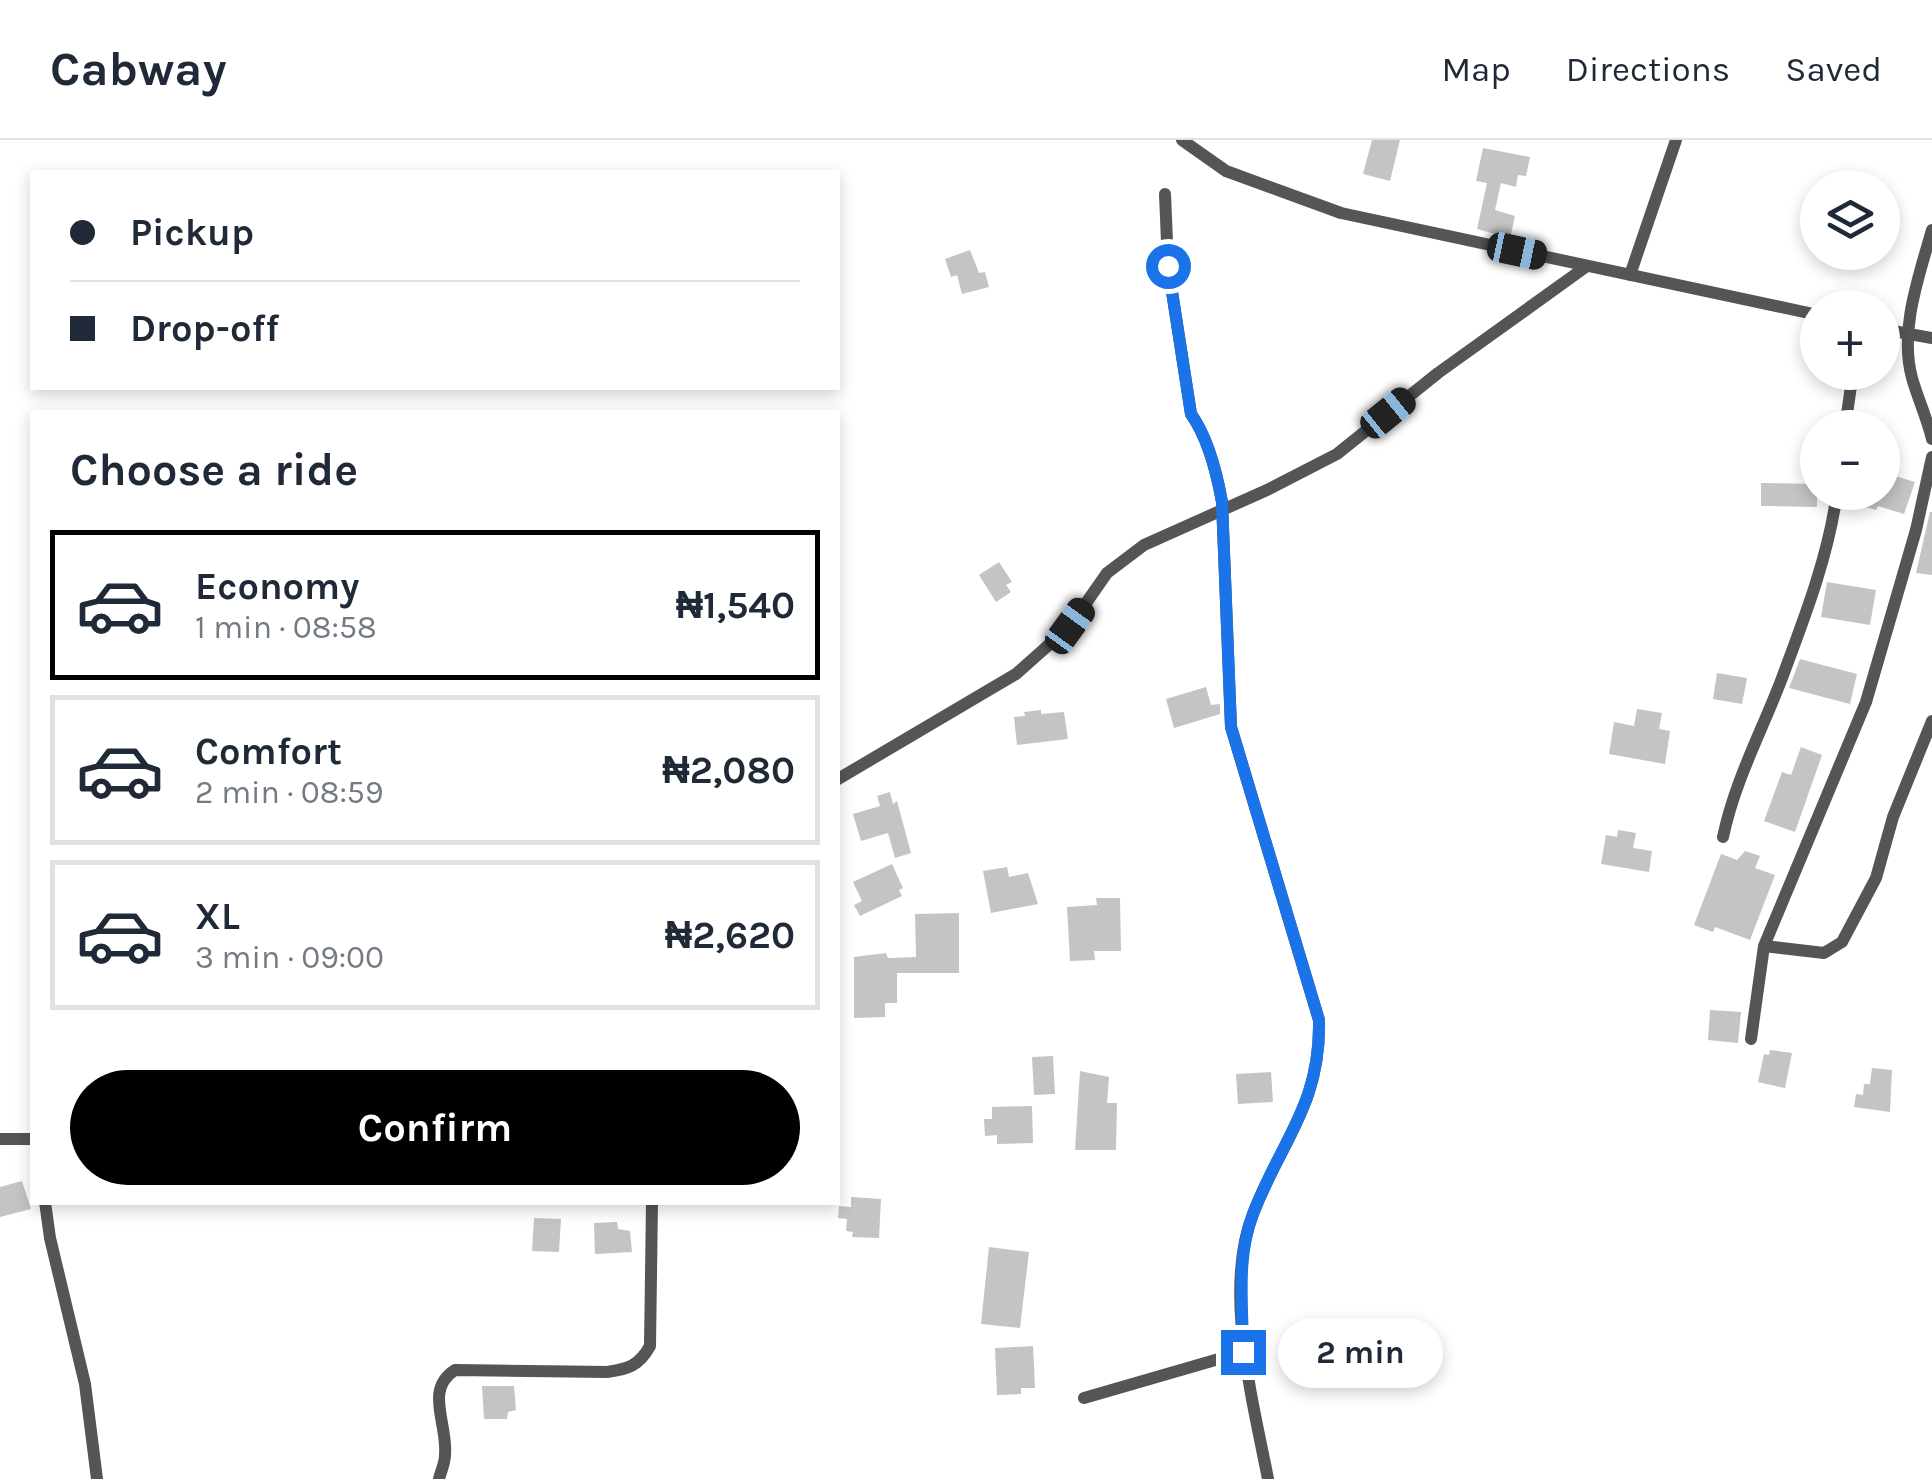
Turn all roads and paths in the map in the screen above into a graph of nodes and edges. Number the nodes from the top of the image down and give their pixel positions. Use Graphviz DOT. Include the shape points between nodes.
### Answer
graph roads {
  1 [pos="1182,140"];
  2 [pos="1676,140"];
  3 [pos="1164,194"];
  4 [pos="1932,230"];
  5 [pos="1587,266"];
  6 [pos="1630,275"];
  7 [pos="1800,311"];
  8 [pos="1900,331"];
  9 [pos="1908,333"];
  10 [pos="1932,338"];
  11 [pos="1932,439"];
  12 [pos="1932,457"];
  13 [pos="1222,510"];
  14 [pos="1834,510"];
  15 [pos="1932,721"];
  16 [pos="840,778"];
  17 [pos="1722,836"];
  18 [pos="1764,946"];
  19 [pos="1751,1040"];
  20 [pos="0,1139"];
  21 [pos="30,1139"];
  22 [pos="45,1205"];
  23 [pos="652,1205"];
  24 [pos="1243,1352"];
  25 [pos="1084,1398"];
  26 [pos="96,1479"];
  27 [pos="439,1479"];
  28 [pos="1268,1479"];
  1 -- 5 [label="street" via="1226,171 1341,213"];
  2 -- 6 [label="street"];
  3 -- 13 [label="street" via="1191,414 1218,481"];
  4 -- 9 [label="street"];
  5 -- 6 [label="street"];
  5 -- 13 [label="street" via="1337,454"];
  6 -- 7 [label="street"];
  8 -- 9 [label="street"];
  9 -- 10 [label="street"];
  9 -- 11 [label="street" via="1912,376"];
  12 -- 18 [label="street" via="1866,702"];
  13 -- 16 [label="street" via="1144,544 1108,573 1070,626 1016,674"];
  13 -- 24 [label="street" via="1231,727 1319,1020 1320,1047 1308,1102 1252,1215 1242,1257"];
  14 -- 17 [label="street" via="1782,678 1734,789"];
  15 -- 18 [label="street" via="1876,878 1842,942 1824,954"];
  18 -- 19 [label="street"];
  20 -- 21 [label="street"];
  22 -- 26 [label="street" via="86,1384"];
  23 -- 27 [label="street" via="650,1346 643,1359 607,1372 455,1370 437,1392 446,1455"];
  24 -- 25 [label="street"];
  24 -- 28 [label="street"];
}
